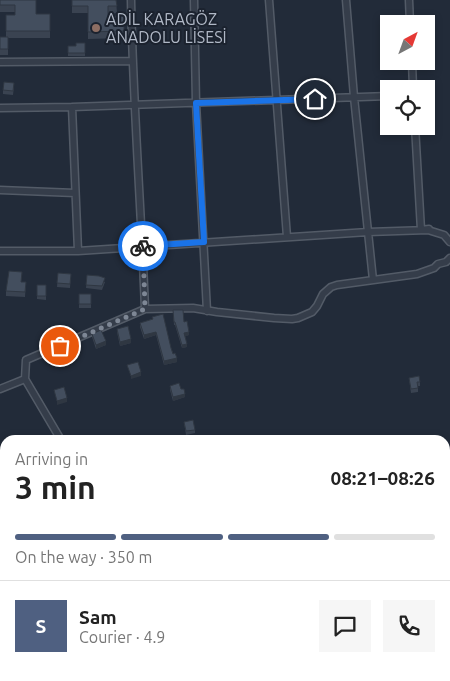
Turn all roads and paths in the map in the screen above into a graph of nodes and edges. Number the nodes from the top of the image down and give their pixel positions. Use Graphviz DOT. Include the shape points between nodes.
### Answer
graph roads {
  1 [pos="131,0"];
  2 [pos="194,0"];
  3 [pos="269,0"];
  4 [pos="346,0"];
  5 [pos="409,0"];
  6 [pos="410,15"];
  7 [pos="132,61"];
  8 [pos="0,62"];
  9 [pos="380,96"];
  10 [pos="354,97"];
  11 [pos="276,100"];
  12 [pos="196,103"];
  13 [pos="134,105"];
  14 [pos="72,107"];
  15 [pos="0,108"];
  16 [pos="416,135"];
  17 [pos="0,190"];
  18 [pos="75,193"];
  19 [pos="424,230"];
  20 [pos="368,232"];
  21 [pos="287,237"];
  22 [pos="204,242"];
  23 [pos="450,242"];
  24 [pos="142,246"];
  25 [pos="0,251"];
  26 [pos="78,251"];
  27 [pos="450,258"];
  28 [pos="373,280"];
  29 [pos="145,309"];
  30 [pos="207,311"];
  31 [pos="25,379"];
  32 [pos="0,389"];
  33 [pos="59,435"];
  1 -- 7 [label="street"];
  2 -- 12 [label="street"];
  3 -- 11 [label="street"];
  4 -- 10 [label="street"];
  5 -- 6 [label="street"];
  7 -- 8 [label="street"];
  7 -- 13 [label="street"];
  9 -- 10 [label="street"];
  10 -- 11 [label="street"];
  10 -- 20 [label="street"];
  11 -- 12 [label="street"];
  11 -- 21 [label="street"];
  12 -- 13 [label="street"];
  12 -- 22 [label="street"];
  13 -- 14 [label="street"];
  13 -- 24 [label="street"];
  14 -- 15 [label="street"];
  14 -- 18 [label="street"];
  16 -- 19 [label="street"];
  17 -- 18 [label="street"];
  18 -- 26 [label="street"];
  19 -- 20 [label="street"];
  19 -- 23 [label="street" via="444,235"];
  20 -- 21 [label="street"];
  20 -- 28 [label="street"];
  21 -- 22 [label="street"];
  22 -- 24 [label="street"];
  22 -- 30 [label="street"];
  24 -- 26 [label="street"];
  24 -- 29 [label="street"];
  25 -- 26 [label="street"];
  27 -- 28 [label="street" via="427,272"];
  28 -- 30 [label="street" via="331,287 312,312 292,319"];
  29 -- 30 [label="street" via="193,308"];
  29 -- 31 [label="street" via="26,360"];
  31 -- 32 [label="street"];
  31 -- 33 [label="street"];
}
